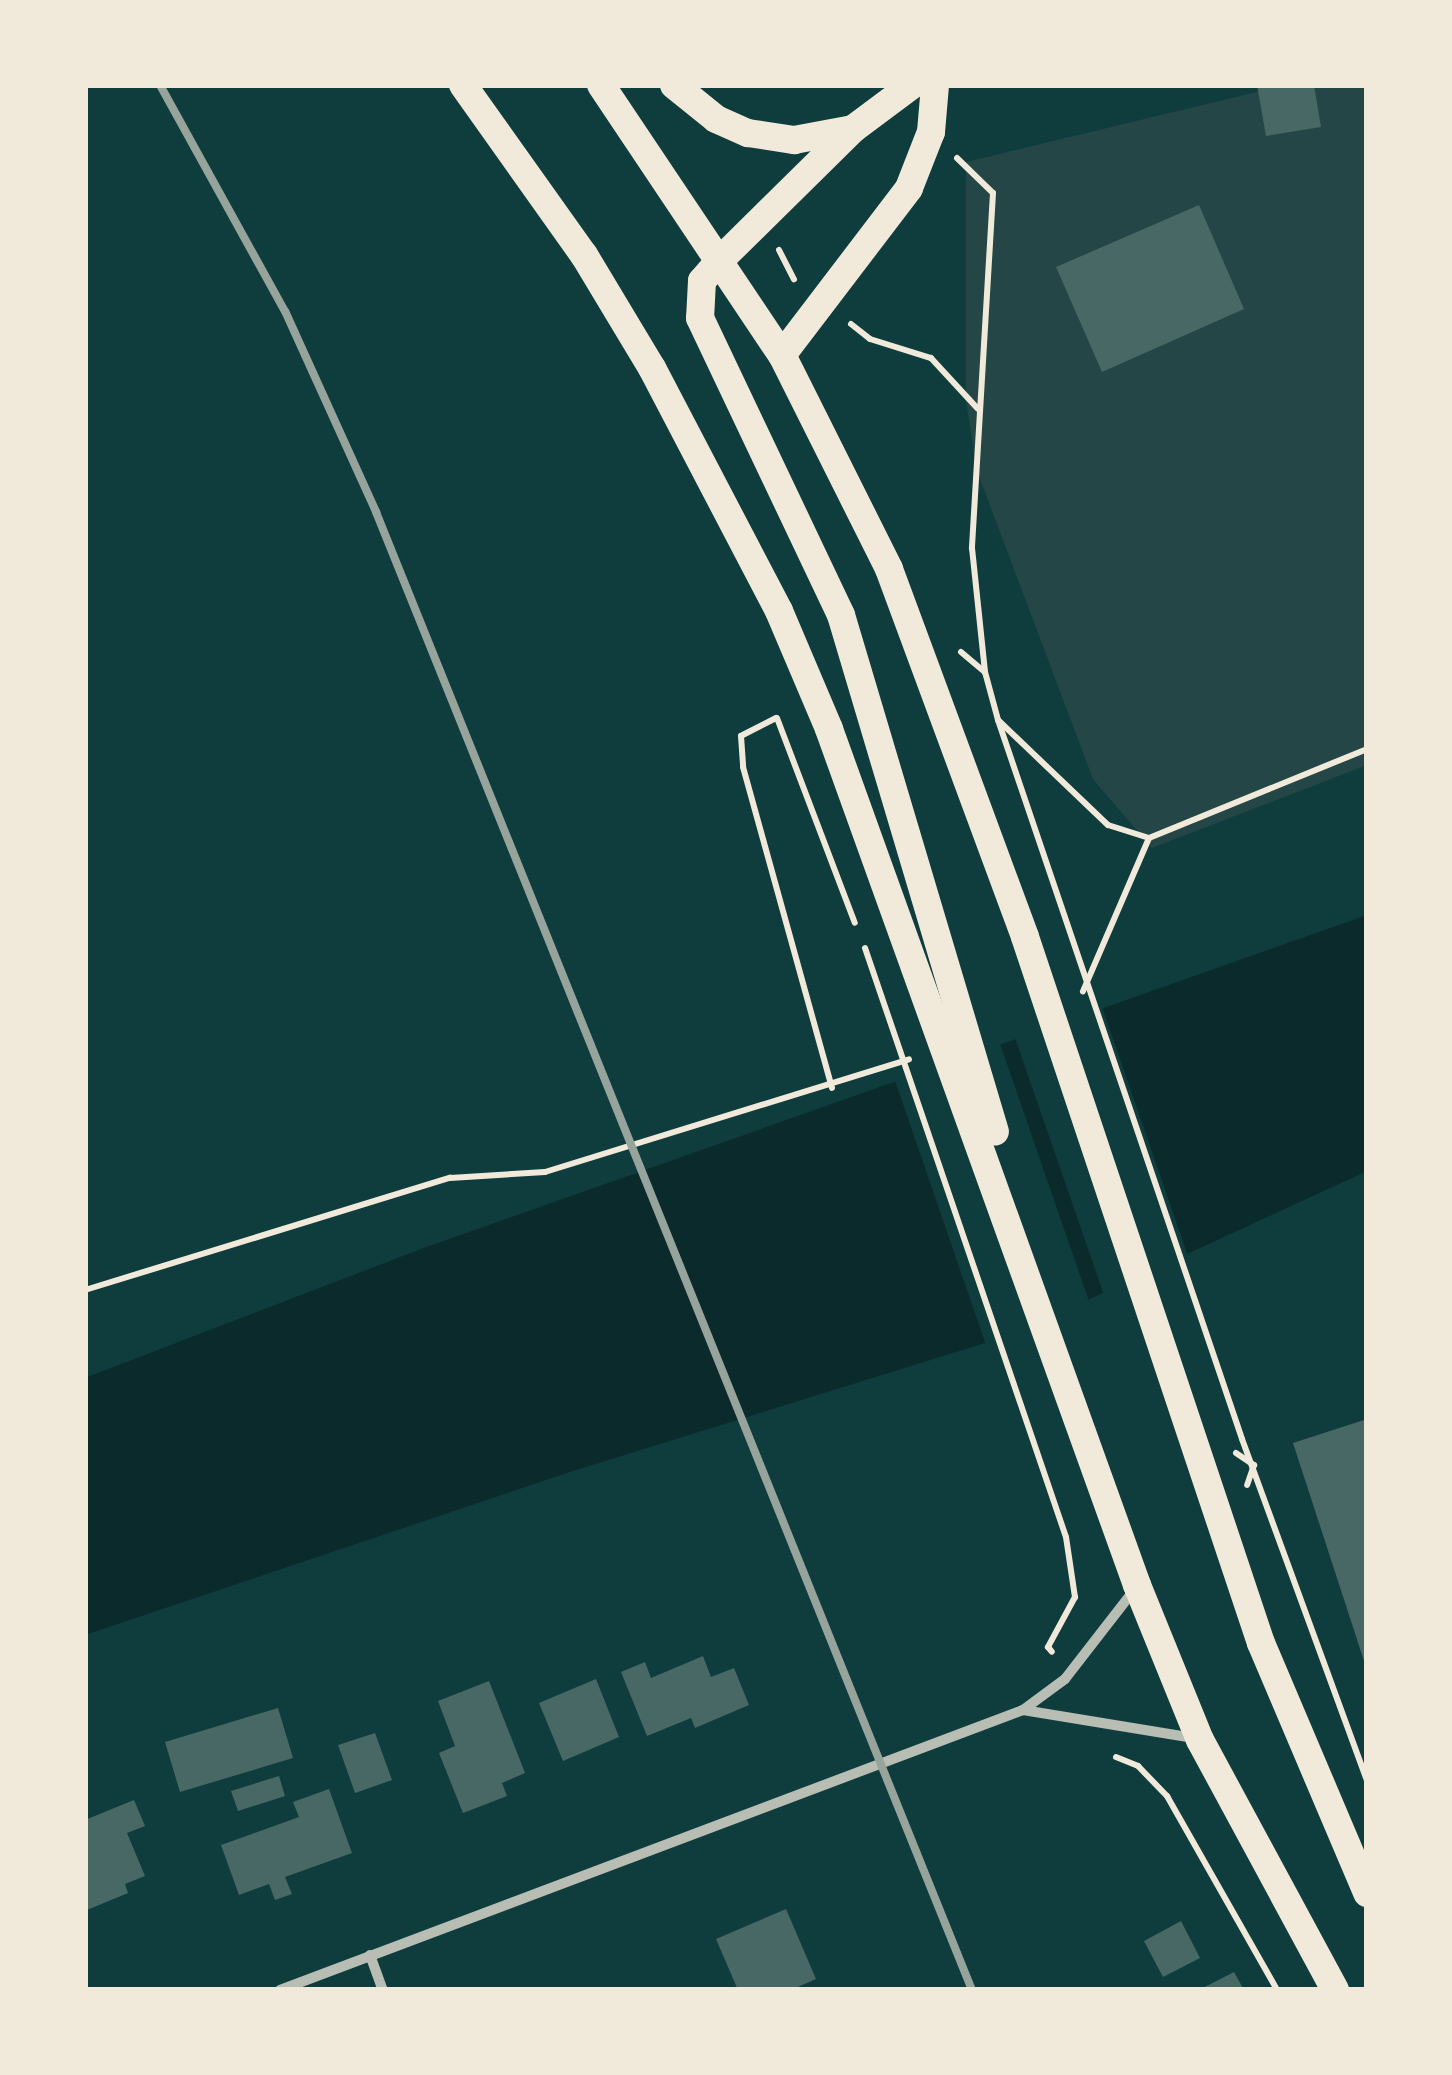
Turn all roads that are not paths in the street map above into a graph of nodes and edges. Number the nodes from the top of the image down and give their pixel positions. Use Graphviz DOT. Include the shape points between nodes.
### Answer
graph roads {
  1 [pos="463,85"];
  2 [pos="600,85"];
  3 [pos="674,85"];
  4 [pos="912,85"];
  5 [pos="935,85"];
  6 [pos="853,129"];
  7 [pos="722,259"];
  8 [pos="782,356"];
  9 [pos="1061,1360"];
  10 [pos="1137,1585"];
  11 [pos="1022,1710"];
  12 [pos="1200,1740"];
  13 [pos="1367,1893"];
  14 [pos="370,1956"];
  15 [pos="280,1990"];
  16 [pos="383,1990"];
  17 [pos="1335,1990"];
  1 -- 9 [label="highway" via="584,255 719,487 818,703"];
  2 -- 7 [label="highway"];
  3 -- 6 [label="highway" via="716,119 748,133 794,140"];
  4 -- 6 [label="highway"];
  5 -- 8 [label="highway" via="931,132 909,188"];
  6 -- 7 [label="highway"];
  7 -- 8 [label="highway"];
  7 -- 9 [label="highway" via="702,281 700,318 708,344 795,509 840,615"];
  8 -- 13 [label="highway" via="889,568 1025,937 1261,1643"];
  9 -- 10 [label="highway"];
  10 -- 11 [label="street" via="1065,1678"];
  10 -- 12 [label="highway"];
  11 -- 12 [label="street"];
  11 -- 14 [label="street"];
  12 -- 17 [label="highway"];
  14 -- 15 [label="street"];
  14 -- 16 [label="street"];
}
